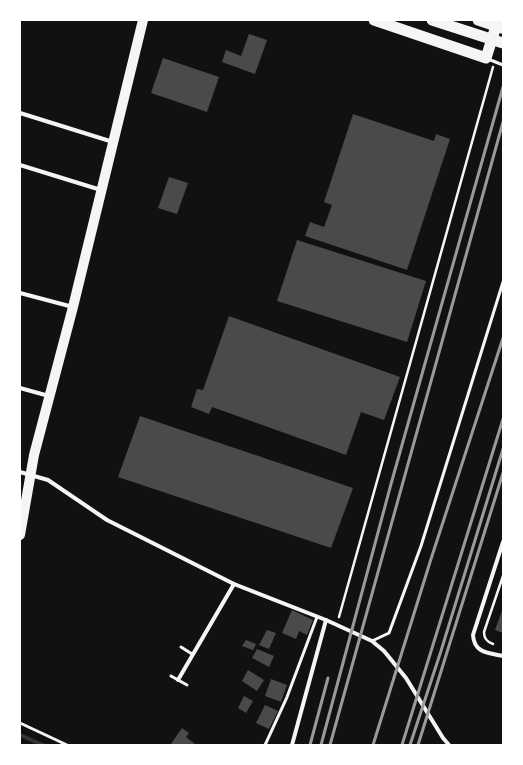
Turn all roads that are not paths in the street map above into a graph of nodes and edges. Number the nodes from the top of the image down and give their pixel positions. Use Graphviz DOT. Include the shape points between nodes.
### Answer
graph roads {
  1 [pos="143,20"];
  2 [pos="374,20"];
  3 [pos="432,20"];
  4 [pos="478,20"];
  5 [pos="498,20"];
  6 [pos="503,28"];
  7 [pos="503,43"];
  8 [pos="490,58"];
  9 [pos="503,64"];
  10 [pos="20,113"];
  11 [pos="114,142"];
  12 [pos="20,165"];
  13 [pos="102,190"];
  14 [pos="503,282"];
  15 [pos="20,293"];
  16 [pos="73,307"];
  17 [pos="20,388"];
  18 [pos="49,396"];
  19 [pos="20,472"];
  20 [pos="31,475"];
  21 [pos="20,535"];
  22 [pos="503,542"];
  23 [pos="234,584"];
  24 [pos="317,617"];
  25 [pos="326,620"];
  26 [pos="372,640"];
  27 [pos="180,647"];
  28 [pos="192,654"];
  29 [pos="503,656"];
  30 [pos="171,676"];
  31 [pos="178,680"];
  32 [pos="187,685"];
  33 [pos="20,723"];
  34 [pos="67,745"];
  35 [pos="265,745"];
  36 [pos="292,745"];
  37 [pos="449,745"];
  1 -- 11 [label="main road"];
  2 -- 8 [label="highway"];
  3 -- 7 [label="highway"];
  4 -- 6 [label="highway"];
  5 -- 8 [label="highway"];
  8 -- 9 [label="lane"];
  10 -- 11 [label="street"];
  11 -- 13 [label="main road"];
  12 -- 13 [label="street"];
  13 -- 16 [label="main road"];
  14 -- 26 [label="lane" via="420,546 389,633"];
  15 -- 16 [label="street"];
  16 -- 18 [label="main road"];
  17 -- 18 [label="street"];
  18 -- 20 [label="main road"];
  19 -- 20 [label="street"];
  20 -- 21 [label="main road"];
  20 -- 23 [label="street" via="48,480 128,532"];
  22 -- 29 [label="street" via="473,641 481,651"];
  23 -- 24 [label="street"];
  23 -- 28 [label="street"];
  24 -- 25 [label="street"];
  24 -- 35 [label="lane" via="287,697"];
  25 -- 26 [label="street"];
  25 -- 36 [label="street"];
  26 -- 37 [label="street" via="406,678"];
  27 -- 28 [label="lane"];
  28 -- 31 [label="street"];
  30 -- 31 [label="lane"];
  31 -- 32 [label="lane"];
  33 -- 34 [label="lane"];
}
